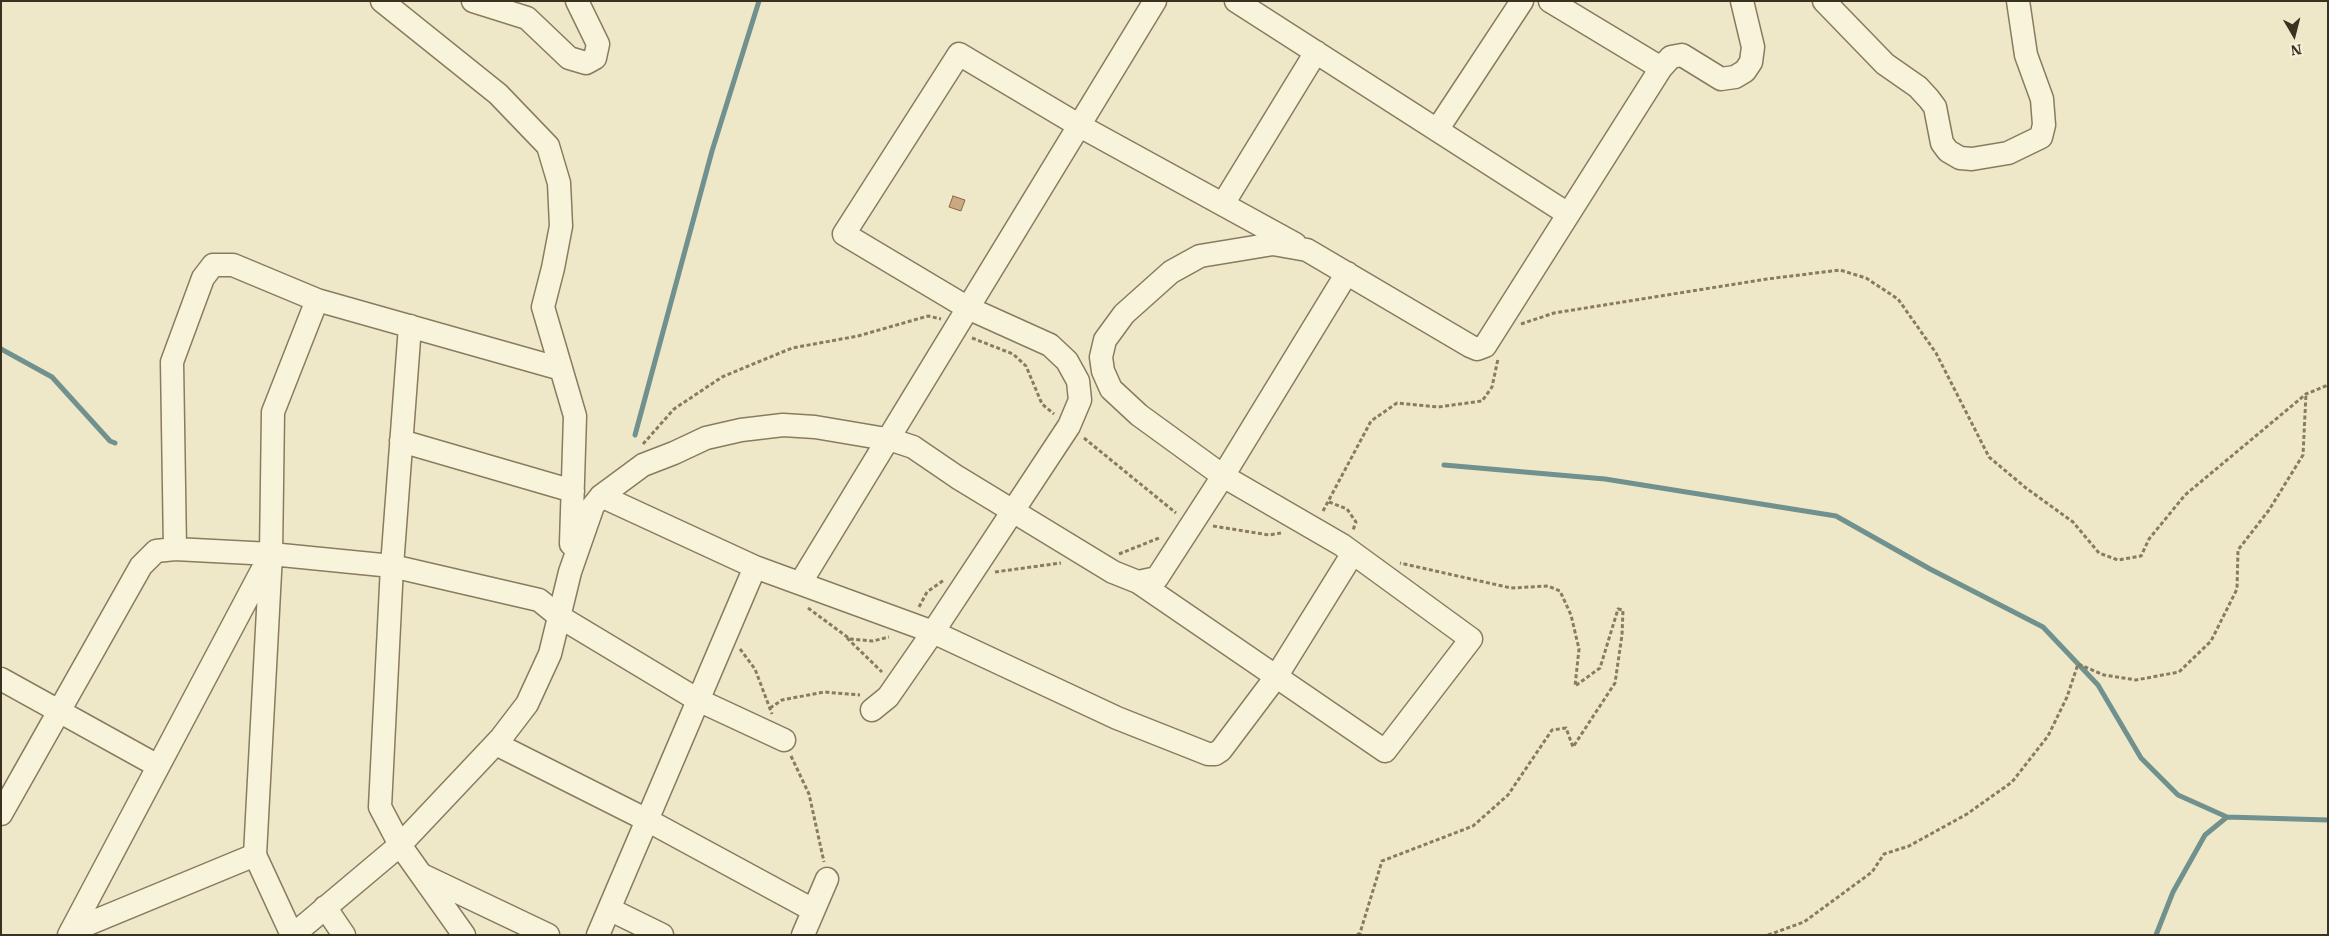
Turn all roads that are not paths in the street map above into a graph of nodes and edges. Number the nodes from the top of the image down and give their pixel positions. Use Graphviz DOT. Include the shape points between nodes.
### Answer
graph roads {
  1 [pos="382,1"];
  2 [pos="473,1"];
  3 [pos="578,1"];
  4 [pos="1155,1"];
  5 [pos="1236,1"];
  6 [pos="1522,1"];
  7 [pos="1550,1"];
  8 [pos="1742,1"];
  9 [pos="1824,1"];
  10 [pos="2018,1"];
  11 [pos="1316,52"];
  12 [pos="1660,68"];
  13 [pos="1080,126"];
  14 [pos="1437,130"];
  15 [pos="1223,204"];
  16 [pos="1568,214"];
  17 [pos="1306,250"];
  18 [pos="1347,273"];
  19 [pos="317,300"];
  20 [pos="968,308"];
  21 [pos="410,326"];
  22 [pos="561,369"];
  23 [pos="886,439"];
  24 [pos="401,441"];
  25 [pos="1223,476"];
  26 [pos="573,490"];
  27 [pos="601,496"];
  28 [pos="1013,510"];
  29 [pos="175,549"];
  30 [pos="1347,549"];
  31 [pos="271,554"];
  32 [pos="392,566"];
  33 [pos="755,567"];
  34 [pos="570,572"];
  35 [pos="801,582"];
  36 [pos="1138,582"];
  37 [pos="560,616"];
  38 [pos="933,632"];
  39 [pos="1276,677"];
  40 [pos="1,679"];
  41 [pos="884,699"];
  42 [pos="698,700"];
  43 [pos="58,711"];
  44 [pos="784,740"];
  45 [pos="496,744"];
  46 [pos="158,766"];
  47 [pos="1,814"];
  48 [pos="647,820"];
  49 [pos="400,845"];
  50 [pos="255,855"];
  51 [pos="420,874"];
  52 [pos="828,879"];
  53 [pos="325,907"];
  54 [pos="609,909"];
  55 [pos="813,910"];
  56 [pos="70,933"];
  57 [pos="292,935"];
  58 [pos="344,935"];
  59 [pos="464,935"];
  60 [pos="548,935"];
  61 [pos="598,935"];
  62 [pos="662,935"];
  63 [pos="803,935"];
  1 -- 22 [label="street" via="498,94 548,146 559,183 561,226 543,307"];
  2 -- 3 [label="street" via="527,18 569,58 586,63 595,58 598,44"];
  4 -- 13 [label="street"];
  5 -- 11 [label="street"];
  6 -- 14 [label="street"];
  7 -- 12 [label="street"];
  8 -- 12 [label="street" via="1752,47 1751,62 1745,71 1735,77 1721,78 1682,54 1671,57"];
  9 -- 10 [label="street" via="1885,64 1918,87 1929,99 1935,107 1942,142 1948,151 1960,158 1972,158 2008,153 2041,137 2044,125 2042,99 2026,54"];
  11 -- 14 [label="street"];
  11 -- 15 [label="street"];
  12 -- 16 [label="street"];
  13 -- 15 [label="street"];
  13 -- 20 [label="street"];
  13 -- 20 [label="street" via="959,54 844,234"];
  14 -- 16 [label="street"];
  15 -- 17 [label="street"];
  16 -- 18 [label="street" via="1494,334 1485,346 1477,349"];
  17 -- 18 [label="street"];
  17 -- 25 [label="street" via="1273,244 1200,256 1171,272 1124,314 1105,340 1101,357 1103,371 1119,399"];
  18 -- 25 [label="street"];
  19 -- 21 [label="street"];
  19 -- 29 [label="street" via="233,265 213,265 203,278 172,362"];
  19 -- 31 [label="street" via="273,412"];
  20 -- 23 [label="street"];
  20 -- 28 [label="street" via="1050,345 1067,361 1078,381 1080,400 1069,426"];
  21 -- 22 [label="street"];
  21 -- 24 [label="street"];
  22 -- 26 [label="street" via="575,416"];
  23 -- 27 [label="street" via="783,425 740,430 706,438 643,465"];
  23 -- 28 [label="street" via="914,447"];
  23 -- 35 [label="street"];
  24 -- 26 [label="street"];
  24 -- 32 [label="street"];
  25 -- 30 [label="street"];
  25 -- 36 [label="street" via="1157,578"];
  26 -- 34 [label="street"];
  27 -- 33 [label="street"];
  27 -- 34 [label="street" via="587,519"];
  28 -- 36 [label="street" via="1113,572"];
  28 -- 38 [label="street"];
  29 -- 31 [label="street"];
  29 -- 43 [label="street" via="156,551 141,566"];
  30 -- 39 [label="street"];
  30 -- 39 [label="street" via="1471,639 1385,751"];
  31 -- 32 [label="street"];
  31 -- 46 [label="street"];
  31 -- 50 [label="street"];
  32 -- 37 [label="street" via="539,600"];
  32 -- 49 [label="street" via="380,807"];
  33 -- 35 [label="street"];
  33 -- 42 [label="street"];
  34 -- 37 [label="street"];
  35 -- 38 [label="street"];
  36 -- 39 [label="street"];
  37 -- 42 [label="street"];
  37 -- 45 [label="street" via="550,654 527,704"];
  38 -- 39 [label="street" via="1117,718 1208,754 1221,750"];
  38 -- 41 [label="street"];
  40 -- 43 [label="street"];
  42 -- 44 [label="street"];
  42 -- 48 [label="street"];
  43 -- 46 [label="street"];
  43 -- 47 [label="street"];
  45 -- 48 [label="street"];
  45 -- 49 [label="street"];
  46 -- 56 [label="street"];
  48 -- 54 [label="street"];
  48 -- 55 [label="street"];
  49 -- 51 [label="street"];
  49 -- 53 [label="street"];
  50 -- 56 [label="street"];
  50 -- 57 [label="street"];
  51 -- 59 [label="street"];
  51 -- 60 [label="street"];
  52 -- 55 [label="street"];
  53 -- 57 [label="street"];
  53 -- 58 [label="street"];
  54 -- 61 [label="street"];
  54 -- 62 [label="street"];
  55 -- 63 [label="street"];
}
